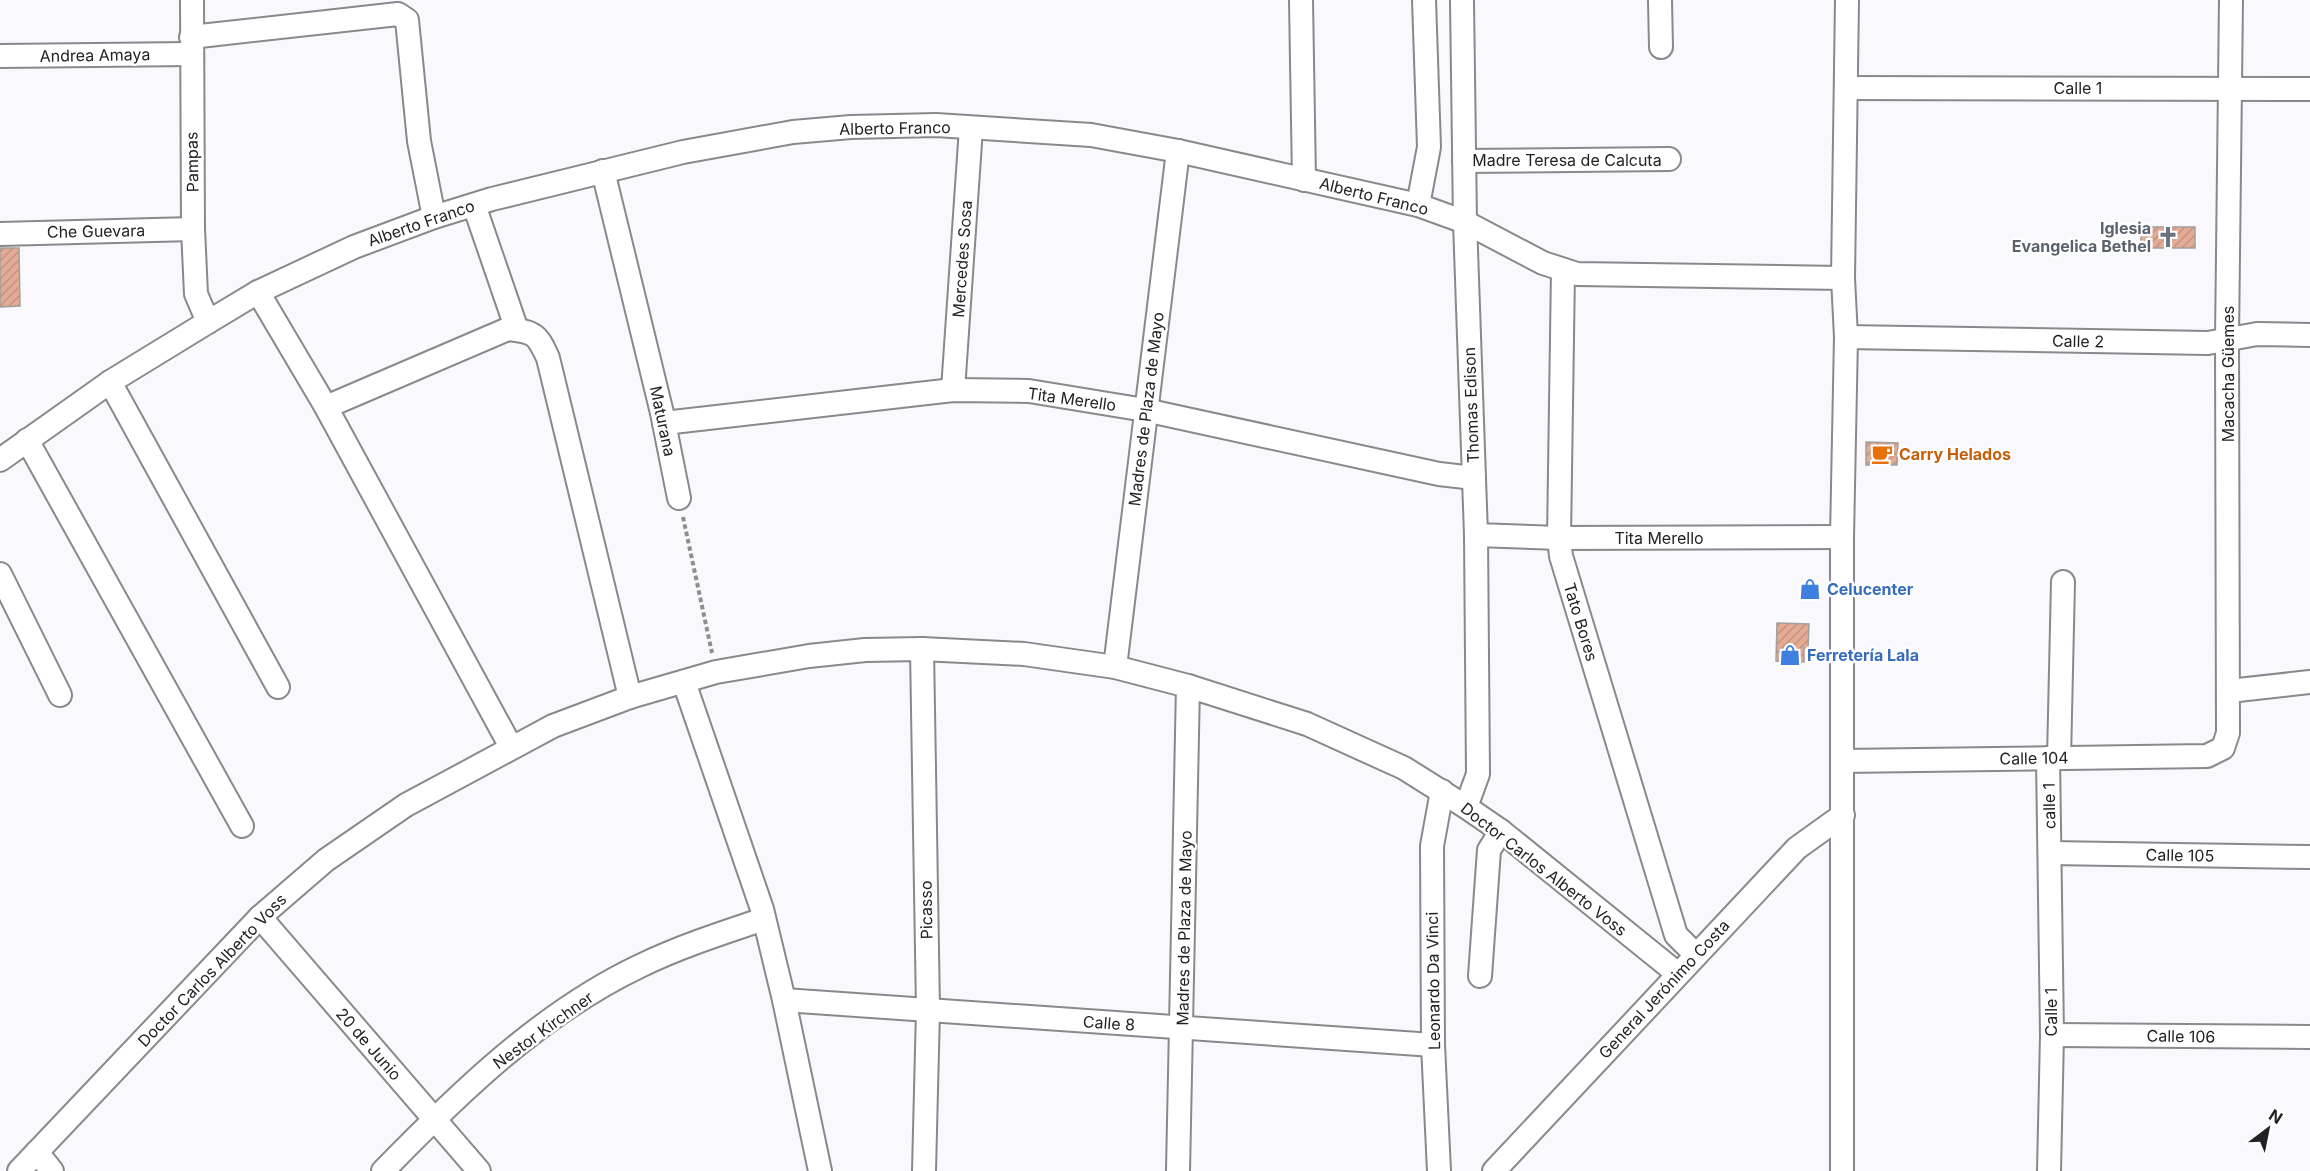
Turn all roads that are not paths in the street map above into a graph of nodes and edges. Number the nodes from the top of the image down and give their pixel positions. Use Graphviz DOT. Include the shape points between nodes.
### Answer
graph roads {
  1 [pos="192,0"];
  2 [pos="1301,0"];
  3 [pos="1424,0"];
  4 [pos="1462,0"];
  5 [pos="1660,0"];
  6 [pos="1847,0"];
  7 [pos="2231,0"];
  8 [pos="191,46"];
  9 [pos="1661,47"];
  10 [pos="0,56"];
  11 [pos="1846,88"];
  12 [pos="2229,88"];
  13 [pos="2310,89"];
  14 [pos="971,128"];
  15 [pos="1178,151"];
  16 [pos="1670,159"];
  17 [pos="1464,161"];
  18 [pos="603,171"];
  19 [pos="1304,180"];
  20 [pos="474,205"];
  21 [pos="1418,206"];
  22 [pos="434,217"];
  23 [pos="1465,222"];
  24 [pos="193,229"];
  25 [pos="0,234"];
  26 [pos="1563,270"];
  27 [pos="1843,278"];
  28 [pos="258,292"];
  29 [pos="208,322"];
  30 [pos="517,330"];
  31 [pos="2310,335"];
  32 [pos="1846,337"];
  33 [pos="2227,339"];
  34 [pos="110,382"];
  35 [pos="953,390"];
  36 [pos="326,407"];
  37 [pos="1145,410"];
  38 [pos="664,423"];
  39 [pos="27,440"];
  40 [pos="0,460"];
  41 [pos="1474,478"];
  42 [pos="679,498"];
  43 [pos="1476,534"];
  44 [pos="1842,537"];
  45 [pos="1558,538"];
  46 [pos="0,574"];
  47 [pos="2063,582"];
  48 [pos="922,649"];
  49 [pos="1115,667"];
  50 [pos="684,682"];
  51 [pos="2310,682"];
  52 [pos="1188,686"];
  53 [pos="278,687"];
  54 [pos="2229,691"];
  55 [pos="60,695"];
  56 [pos="630,698"];
  57 [pos="511,747"];
  58 [pos="2223,748"];
  59 [pos="2053,758"];
  60 [pos="1843,760"];
  61 [pos="1442,791"];
  62 [pos="1466,807"];
  63 [pos="1843,815"];
  64 [pos="242,826"];
  65 [pos="1501,831"];
  66 [pos="2050,854"];
  67 [pos="2310,857"];
  68 [pos="260,917"];
  69 [pos="764,919"];
  70 [pos="1696,955"];
  71 [pos="1678,974"];
  72 [pos="1480,976"];
  73 [pos="784,1000"];
  74 [pos="928,1010"];
  75 [pos="1182,1028"];
  76 [pos="2052,1035"];
  77 [pos="2310,1037"];
  78 [pos="1433,1045"];
  79 [pos="434,1119"];
  80 [pos="37,1152"];
  81 [pos="19,1171"];
  82 [pos="52,1171"];
  83 [pos="383,1171"];
  84 [pos="479,1171"];
  85 [pos="820,1171"];
  86 [pos="924,1171"];
  87 [pos="1178,1171"];
  88 [pos="1439,1171"];
  89 [pos="1494,1171"];
  90 [pos="1842,1171"];
  91 [pos="2049,1171"];
  1 -- 8 [label="street, Pampas"];
  2 -- 19 [label="street"];
  3 -- 21 [label="street" via="1429,147"];
  4 -- 17 [label="street, Thomas Edison"];
  5 -- 9 [label="street"];
  6 -- 11 [label="street"];
  7 -- 12 [label="street, Macacha Güemes"];
  8 -- 10 [label="street, Andrea Amaya"];
  8 -- 22 [label="street, Andrea Amaya" via="398,14 407,20 418,141"];
  8 -- 24 [label="street, Pampas"];
  11 -- 12 [label="street, Calle 1"];
  11 -- 27 [label="street"];
  12 -- 13 [label="street, Calle 1"];
  12 -- 33 [label="street, Macacha Güemes"];
  14 -- 15 [label="street, Alberto Franco" via="1092,135"];
  14 -- 18 [label="street, Alberto Franco" via="936,125 793,132"];
  14 -- 35 [label="street, Mercedes Sosa"];
  15 -- 19 [label="street, Alberto Franco"];
  15 -- 37 [label="street, Madres de Plaza de Mayo"];
  16 -- 17 [label="street, Madre Teresa de Calcuta"];
  17 -- 23 [label="street, Thomas Edison"];
  18 -- 20 [label="street, Alberto Franco"];
  18 -- 38 [label="street, Maturana"];
  19 -- 21 [label="street, Alberto Franco"];
  20 -- 22 [label="street, Alberto Franco"];
  20 -- 30 [label="street"];
  21 -- 23 [label="street, Alberto Franco"];
  22 -- 28 [label="street, Alberto Franco" via="354,247"];
  23 -- 26 [label="street, Alberto Franco"];
  23 -- 41 [label="street, Thomas Edison"];
  24 -- 25 [label="street, Che Guevara"];
  24 -- 29 [label="street, Pampas" via="196,294"];
  26 -- 27 [label="street, Alberto Franco" via="1577,274"];
  26 -- 45 [label="street, Tato Bores"];
  27 -- 32 [label="street"];
  28 -- 29 [label="street, Alberto Franco"];
  28 -- 36 [label="street"];
  29 -- 34 [label="street, Alberto Franco"];
  30 -- 36 [label="street" via="508,328"];
  30 -- 56 [label="street" via="527,330 539,338 548,358"];
  31 -- 33 [label="street, Calle 2" via="2257,334"];
  32 -- 33 [label="street, Calle 2" via="2208,343"];
  32 -- 44 [label="street"];
  33 -- 54 [label="street, Macacha Güemes"];
  34 -- 39 [label="street, Alberto Franco"];
  34 -- 53 [label="street"];
  35 -- 37 [label="street, Tita Merello" via="1029,391"];
  35 -- 38 [label="street, Tita Merello"];
  36 -- 57 [label="street"];
  37 -- 41 [label="street, Tita Merello" via="1439,474"];
  37 -- 49 [label="street, Madres de Plaza de Mayo"];
  38 -- 42 [label="street, Maturana"];
  39 -- 40 [label="street, Alberto Franco"];
  39 -- 64 [label="street"];
  41 -- 43 [label="street, Thomas Edison"];
  43 -- 45 [label="street, Tita Merello"];
  43 -- 62 [label="street, Thomas Edison" via="1478,774"];
  44 -- 45 [label="street, Tita Merello"];
  44 -- 60 [label="street"];
  45 -- 70 [label="street, Tato Bores" via="1676,935"];
  46 -- 55 [label="street"];
  47 -- 59 [label="street, calle 1"];
  48 -- 49 [label="street, Doctor Carlos Alberto Voss" via="1024,654"];
  48 -- 50 [label="street, Doctor Carlos Alberto Voss" via="809,656 716,672"];
  48 -- 74 [label="street, Picasso"];
  49 -- 52 [label="street, Doctor Carlos Alberto Voss"];
  50 -- 56 [label="street, Doctor Carlos Alberto Voss"];
  50 -- 69 [label="street"];
  51 -- 54 [label="street"];
  52 -- 61 [label="street, Doctor Carlos Alberto Voss" via="1307,724 1404,768"];
  52 -- 75 [label="street, Madres de Plaza de Mayo"];
  54 -- 58 [label="street, Macacha Güemes" via="2228,733"];
  56 -- 57 [label="street, Doctor Carlos Alberto Voss" via="553,726"];
  57 -- 68 [label="street, Doctor Carlos Alberto Voss" via="397,811 326,860"];
  58 -- 59 [label="street, Calle 104" via="2207,756"];
  59 -- 60 [label="street, Calle 104"];
  59 -- 66 [label="street, calle 1"];
  60 -- 63 [label="street"];
  61 -- 62 [label="street, Doctor Carlos Alberto Voss"];
  61 -- 78 [label="street, Leonardo Da Vinci" via="1432,846"];
  62 -- 65 [label="street, Doctor Carlos Alberto Voss"];
  63 -- 70 [label="street, General Jerónimo Costa" via="1797,848"];
  63 -- 90 [label="street"];
  65 -- 71 [label="street, Doctor Carlos Alberto Voss"];
  65 -- 72 [label="street" via="1490,850"];
  66 -- 67 [label="street, Calle 105"];
  66 -- 76 [label="street, Calle 1"];
  68 -- 79 [label="street, 20 de Junio"];
  68 -- 80 [label="street, Doctor Carlos Alberto Voss"];
  69 -- 73 [label="street"];
  69 -- 79 [label="street, Nestor Kirchner" via="639,966 575,1002 480,1076"];
  70 -- 71 [label="street, General Jerónimo Costa"];
  71 -- 89 [label="street, General Jerónimo Costa"];
  73 -- 74 [label="street, Calle 8"];
  73 -- 85 [label="street"];
  74 -- 75 [label="street, Calle 8"];
  74 -- 86 [label="street, Picasso"];
  75 -- 78 [label="street, Calle 8"];
  75 -- 87 [label="street, Madres de Plaza de Mayo"];
  76 -- 77 [label="street, Calle 106"];
  76 -- 91 [label="street, Calle 1"];
  78 -- 88 [label="street, Leonardo Da Vinci"];
  79 -- 83 [label="street, Nestor Kirchner"];
  79 -- 84 [label="street, 20 de Junio"];
  80 -- 81 [label="street, Doctor Carlos Alberto Voss"];
  80 -- 82 [label="street"];
}
